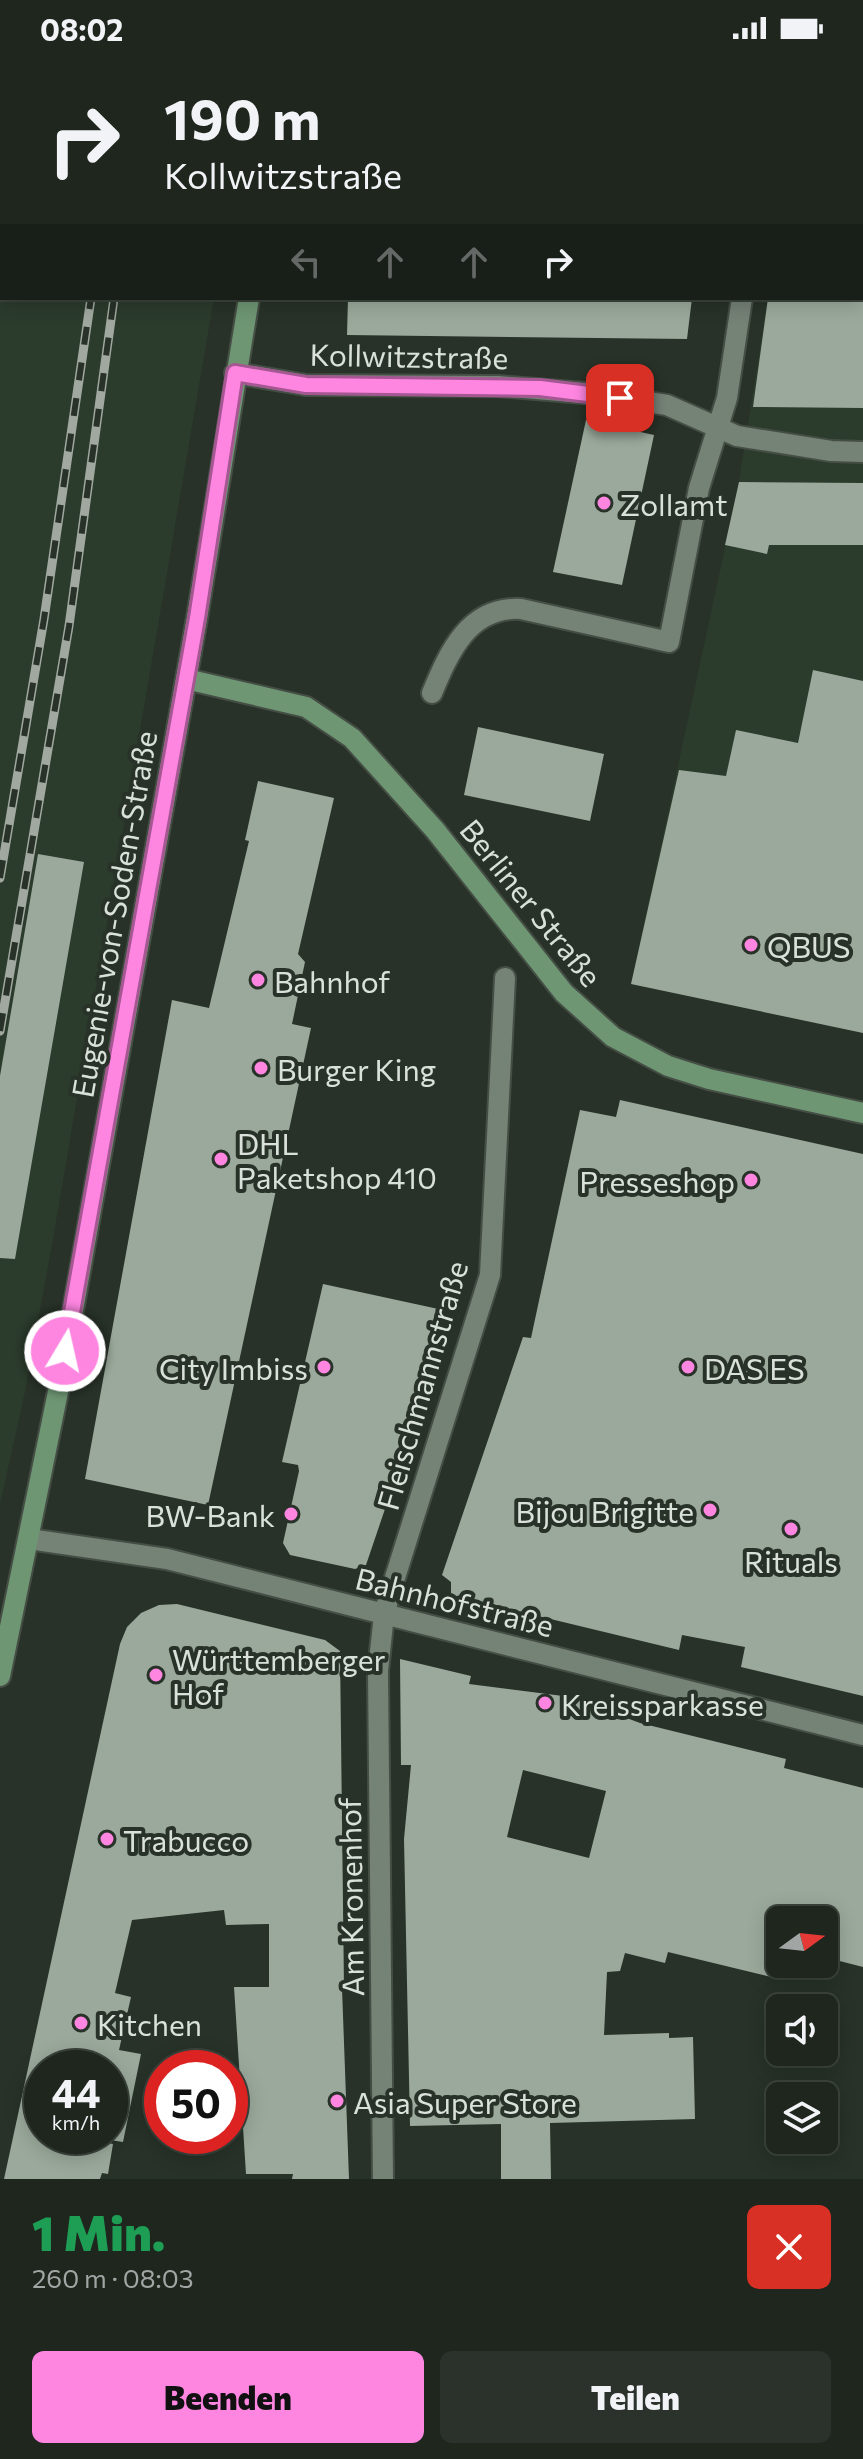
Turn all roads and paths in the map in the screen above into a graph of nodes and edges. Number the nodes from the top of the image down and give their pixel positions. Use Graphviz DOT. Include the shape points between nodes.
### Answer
graph roads {
  1 [pos="249,300"];
  2 [pos="742,300"];
  3 [pos="235,373"];
  4 [pos="717,429"];
  5 [pos="863,452"];
  6 [pos="186,679"];
  7 [pos="432,693"];
  8 [pos="505,978"];
  9 [pos="863,1113"];
  10 [pos="29,1539"];
  11 [pos="384,1614"];
  12 [pos="0,1676"];
  13 [pos="863,1735"];
  14 [pos="383,2179"];
  1 -- 3 [label="main road, Eugenie-von-Soden-Straße"];
  2 -- 4 [label="street"];
  3 -- 4 [label="street, Kollwitzstraße" via="306,385 498,386 596,394 667,405"];
  3 -- 6 [label="main road, Eugenie-von-Soden-Straße"];
  4 -- 5 [label="street, Kollwitzstraße" via="747,438"];
  4 -- 7 [label="street" via="699,488 669,642 521,609 500,610 462,634"];
  6 -- 9 [label="main road, Berliner Straße" via="306,707 352,738 427,820 564,993 613,1037 668,1066 709,1079"];
  6 -- 10 [label="main road, Eugenie-von-Soden-Straße"];
  8 -- 11 [label="street, Fleischmannstraße" via="490,1275"];
  10 -- 11 [label="street, Bahnhofstraße" via="167,1559"];
  10 -- 12 [label="main road, Eugenie-von-Soden-Straße"];
  11 -- 13 [label="street, Bahnhofstraße"];
  11 -- 14 [label="street, Am Kronenhof" via="378,1671"];
}
